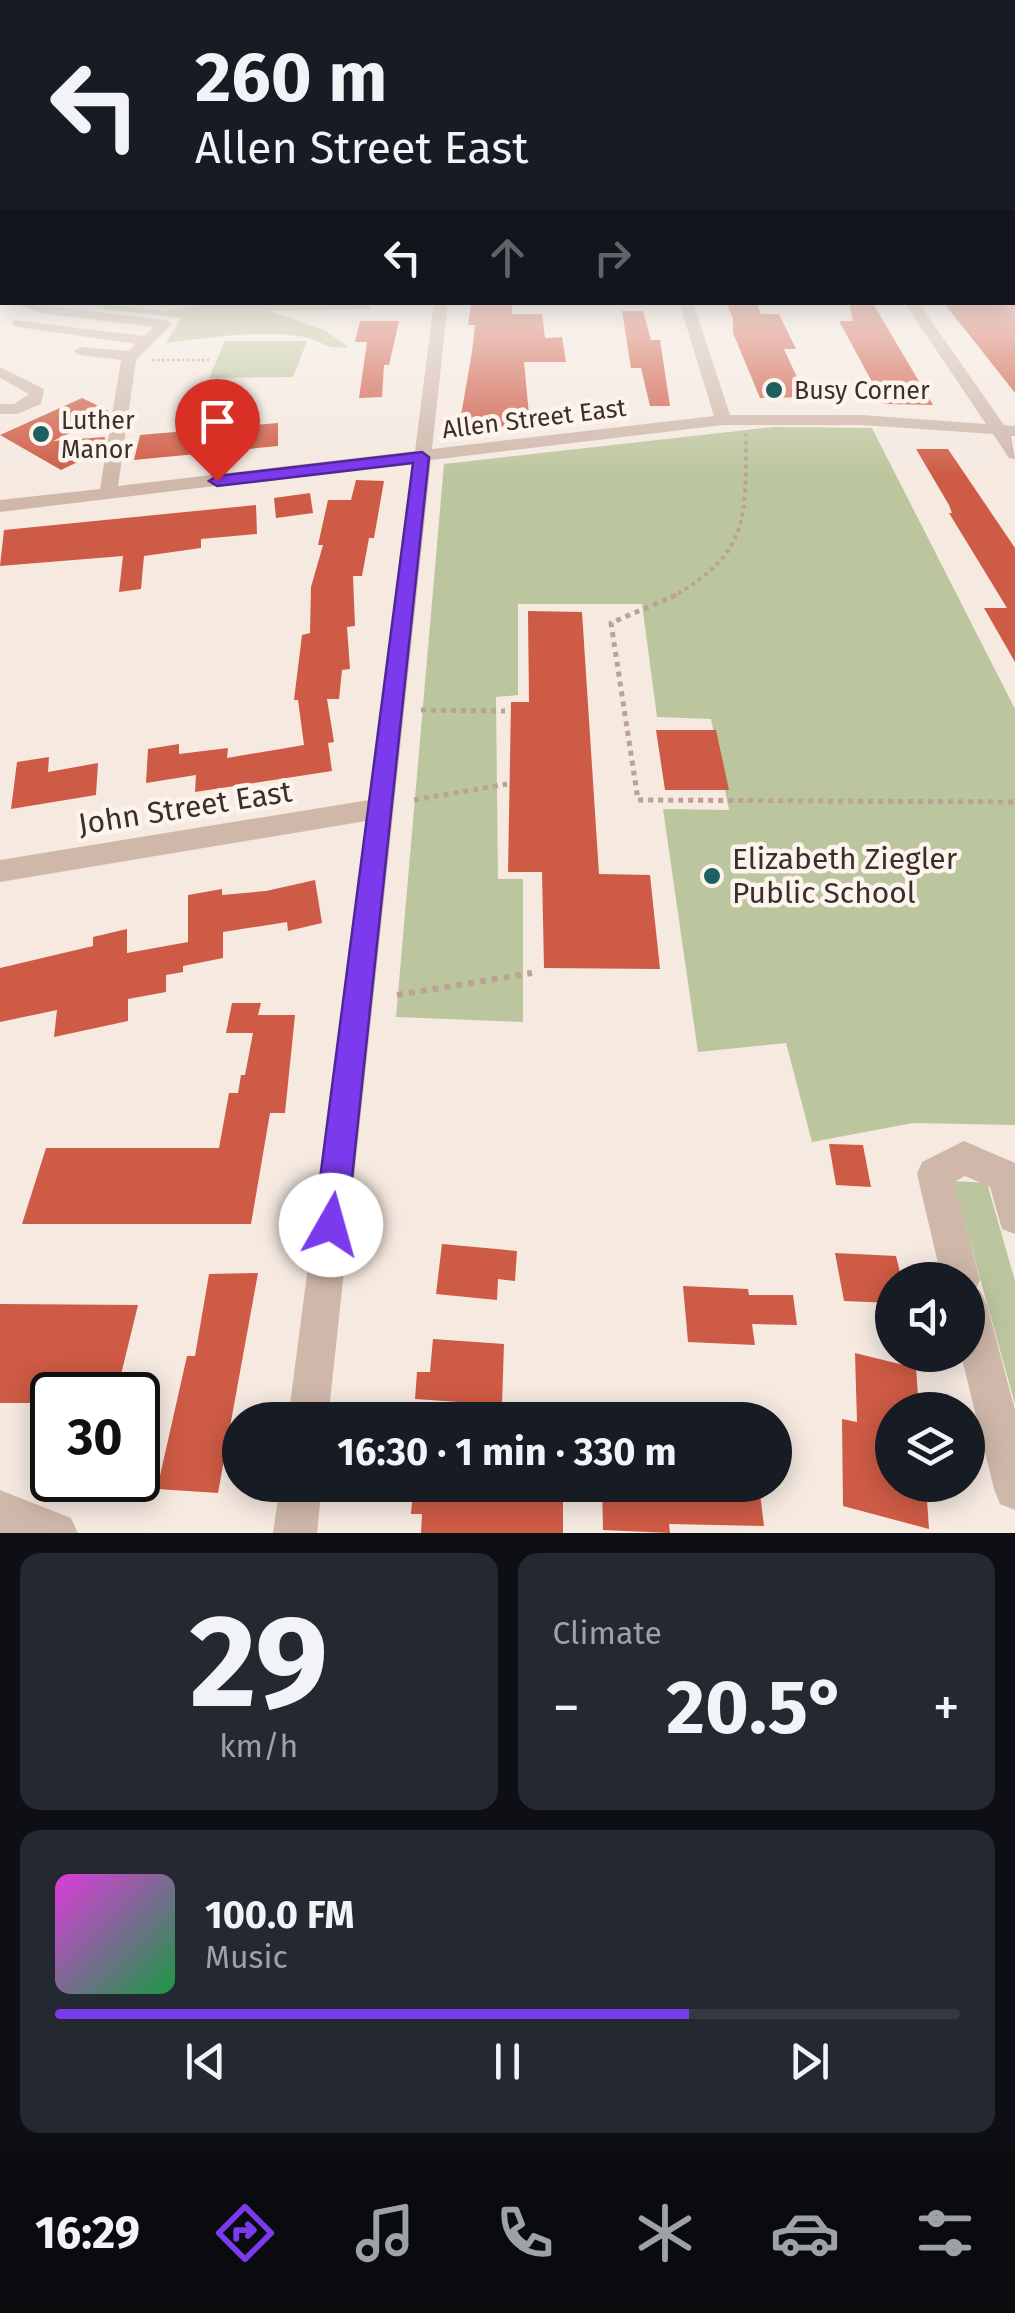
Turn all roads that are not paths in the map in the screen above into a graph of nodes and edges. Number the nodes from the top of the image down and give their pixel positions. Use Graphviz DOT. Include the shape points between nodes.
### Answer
graph roads {
  1 [pos="80,334"];
  2 [pos="154,334"];
  3 [pos="437,334"];
  4 [pos="696,334"];
  5 [pos="934,334"];
  6 [pos="146,340"];
  7 [pos="80,351"];
  8 [pos="130,357"];
  9 [pos="0,372"];
  10 [pos="0,409"];
  11 [pos="722,420"];
  12 [pos="1007,431"];
  13 [pos="1015,454"];
  14 [pos="422,457"];
  15 [pos="108,494"];
  16 [pos="0,506"];
  17 [pos="380,808"];
  18 [pos="0,872"];
  19 [pos="1015,1216"];
  20 [pos="956,1262"];
  21 [pos="985,1371"];
  22 [pos="310,1402"];
  23 [pos="1015,1489"];
  24 [pos="298,1502"];
  25 [pos="0,1512"];
  26 [pos="56,1533"];
  27 [pos="295,1533"];
  1 -- 6 [label="street"];
  2 -- 6 [label="street"];
  3 -- 14 [label="street"];
  4 -- 11 [label="street"];
  5 -- 12 [label="street"];
  6 -- 8 [label="street"];
  7 -- 8 [label="street"];
  8 -- 15 [label="street"];
  9 -- 10 [label="street" via="38,392 35,401"];
  11 -- 12 [label="street, Allen Street East" via="862,420"];
  11 -- 14 [label="street, Allen Street East"];
  12 -- 13 [label="street"];
  14 -- 15 [label="street, Allen Street East"];
  14 -- 17 [label="street"];
  15 -- 16 [label="street, Allen Street East"];
  17 -- 18 [label="street, John Street East"];
  17 -- 22 [label="street"];
  19 -- 20 [label="street" via="1004,1176 964,1158 934,1174"];
  21 -- 23 [label="street"];
  24 -- 27 [label="street"];
  25 -- 26 [label="street"];
}
